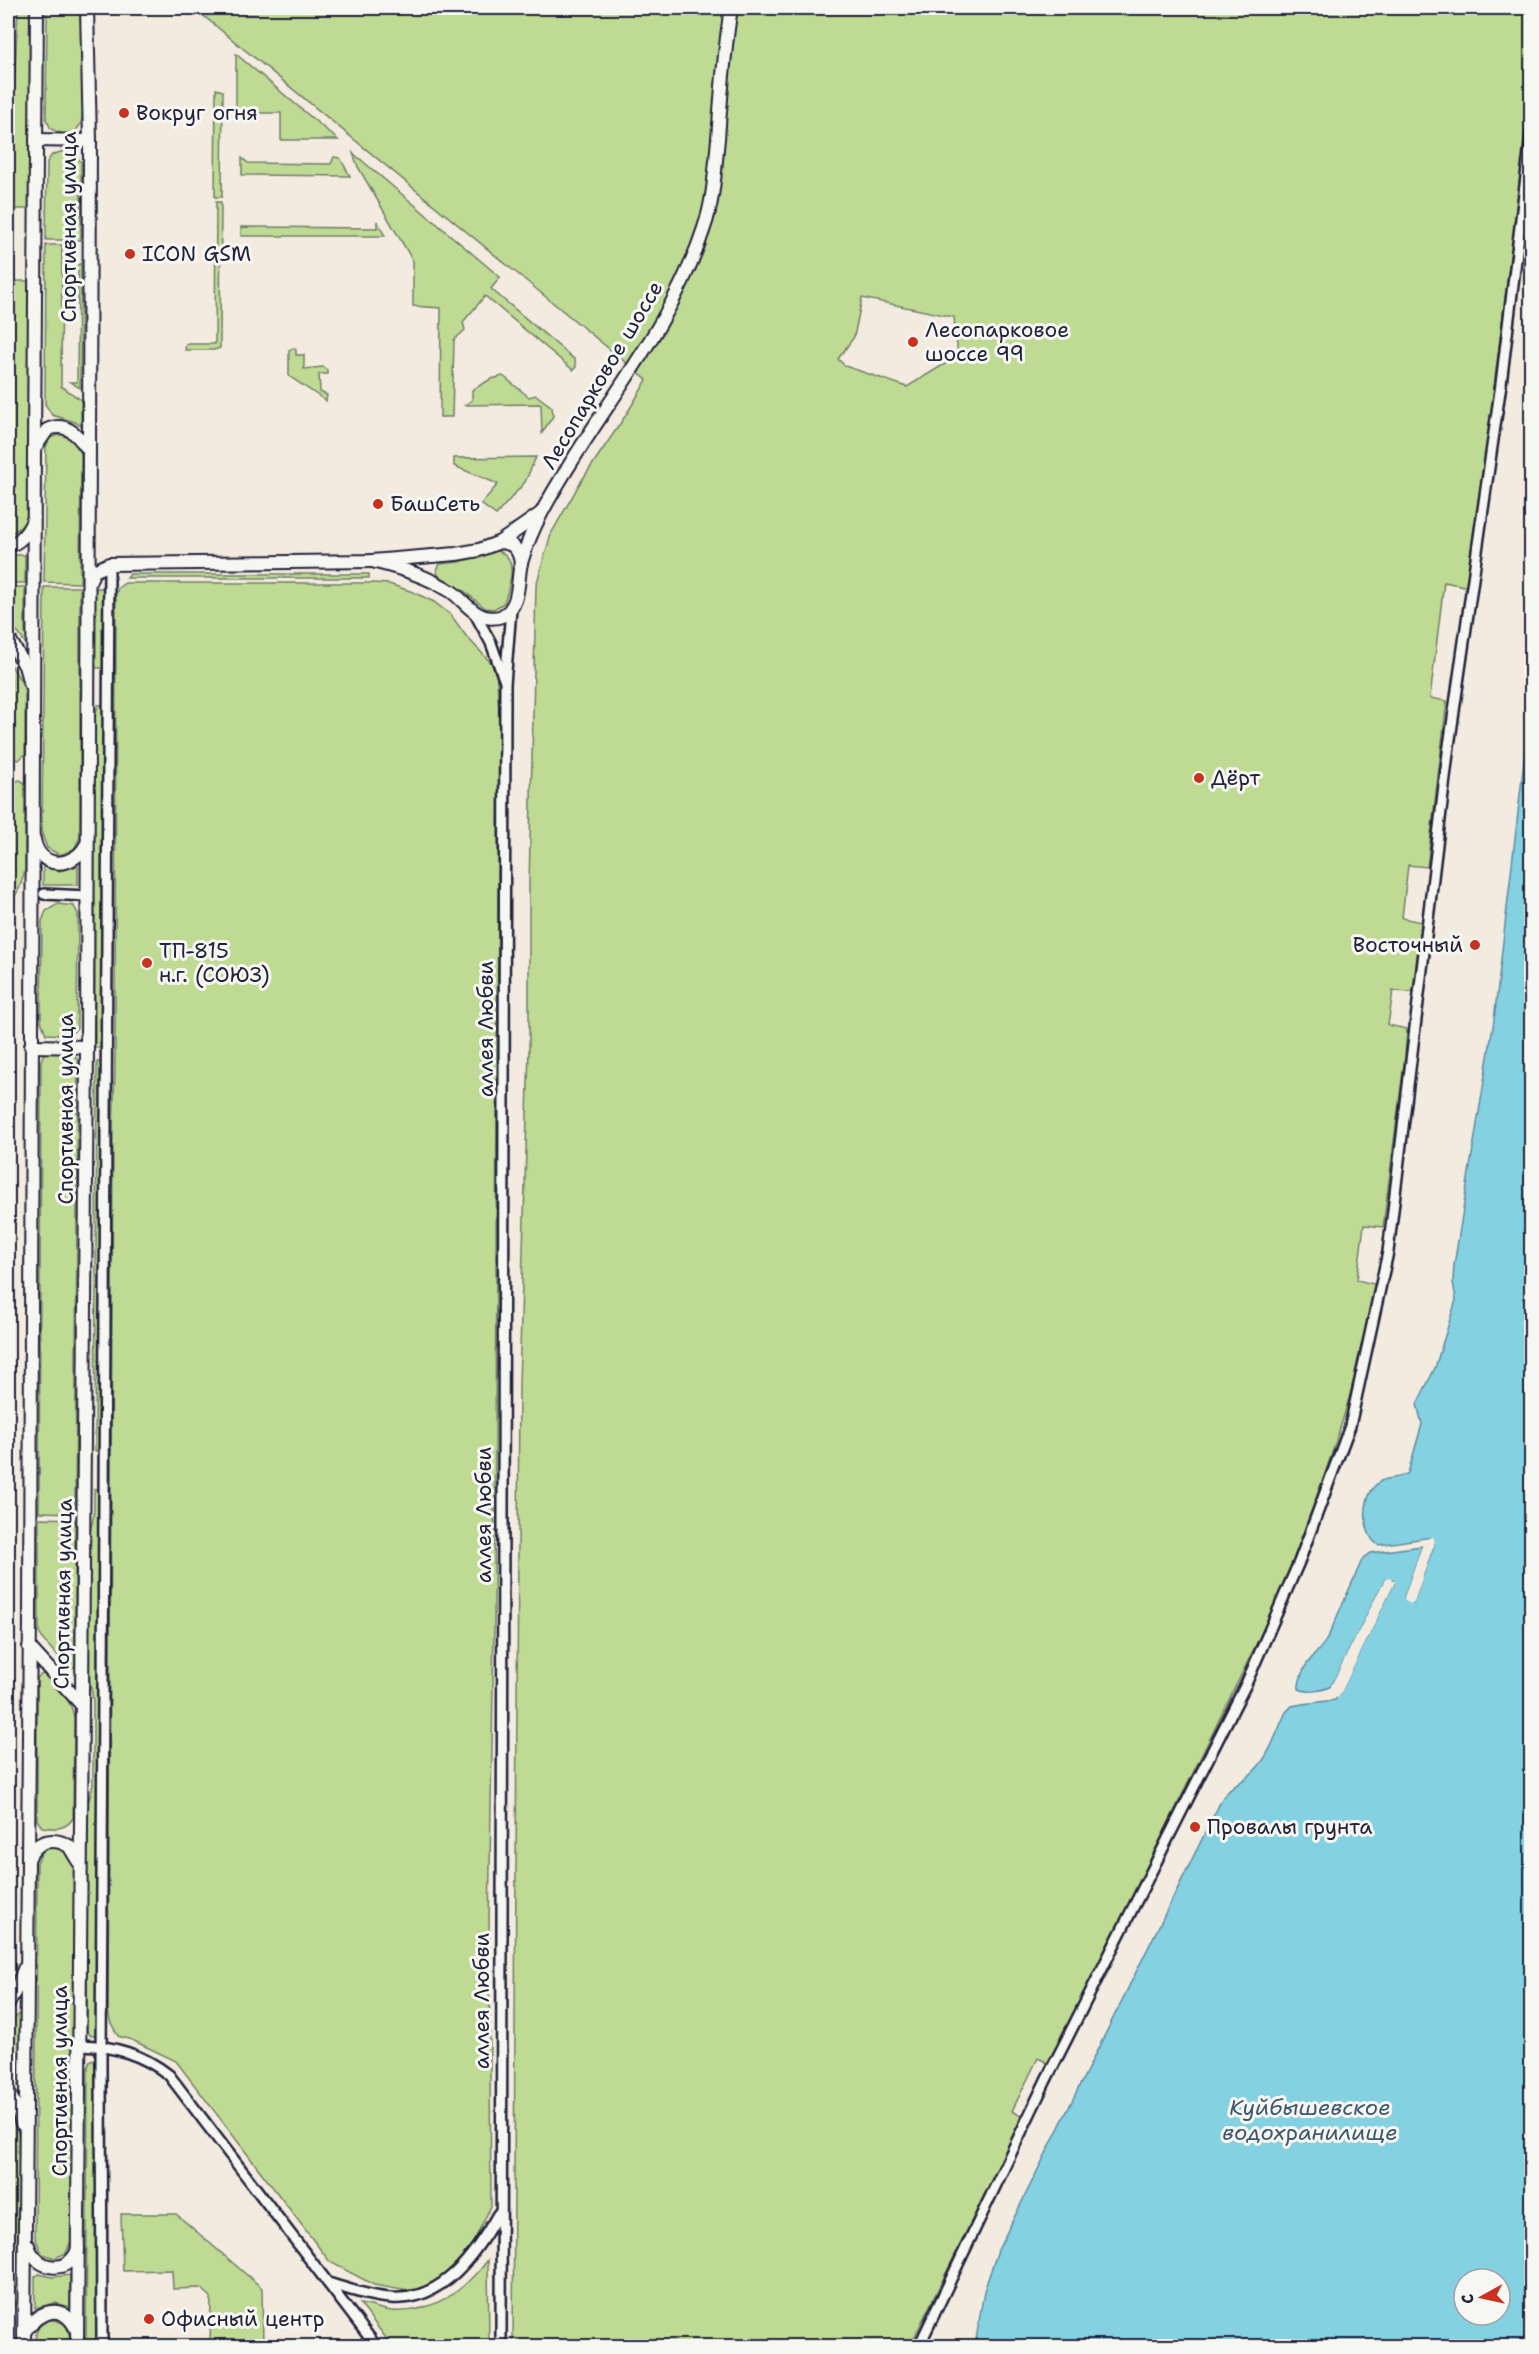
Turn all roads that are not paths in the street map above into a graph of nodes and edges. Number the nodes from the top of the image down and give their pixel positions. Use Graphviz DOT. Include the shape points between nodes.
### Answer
graph roads {
  1 [pos="37,8"];
  2 [pos="87,8"];
  3 [pos="731,8"];
  4 [pos="1532,127"];
  5 [pos="36,140"];
  6 [pos="90,141"];
  7 [pos="87,448"];
  8 [pos="34,449"];
  9 [pos="541,513"];
  10 [pos="35,516"];
  11 [pos="88,541"];
  12 [pos="500,542"];
  13 [pos="8,546"];
  14 [pos="440,556"];
  15 [pos="372,561"];
  16 [pos="521,563"];
  17 [pos="109,564"];
  18 [pos="434,582"];
  19 [pos="88,585"];
  20 [pos="511,609"];
  21 [pos="474,611"];
  22 [pos="8,637"];
  23 [pos="506,684"];
  24 [pos="35,708"];
  25 [pos="33,832"];
  26 [pos="87,843"];
  27 [pos="44,894"];
  28 [pos="87,896"];
  29 [pos="32,1046"];
  30 [pos="87,1047"];
  31 [pos="29,1647"];
  32 [pos="81,1704"];
  33 [pos="28,1863"];
  34 [pos="80,1865"];
  35 [pos="27,1960"];
  36 [pos="8,2004"];
  37 [pos="80,2045"];
  38 [pos="102,2046"];
  39 [pos="8,2092"];
  40 [pos="26,2135"];
  41 [pos="500,2212"];
  42 [pos="25,2232"];
  43 [pos="79,2244"];
  44 [pos="328,2283"];
  45 [pos="24,2332"];
  46 [pos="77,2332"];
  47 [pos="24,2346"];
  48 [pos="77,2346"];
  49 [pos="102,2346"];
  50 [pos="376,2346"];
  51 [pos="501,2346"];
  52 [pos="919,2346"];
  1 -- 5 [label="main road, Спортивная улица"];
  2 -- 6 [label="main road, Спортивная улица"];
  3 -- 9 [label="main road, Лесопарковое шоссе" via="715,177 705,228 658,327"];
  4 -- 52 [label="street" via="1501,384 1447,764 1388,1252 1350,1426 1299,1562 1246,1684 1046,2080"];
  5 -- 6 [label="main road"];
  5 -- 8 [label="main road, Спортивная улица"];
  6 -- 7 [label="main road, Спортивная улица"];
  7 -- 8 [label="main road" via="73,431 57,427 47,430"];
  7 -- 11 [label="main road, Спортивная улица"];
  8 -- 10 [label="main road, Спортивная улица"];
  9 -- 12 [label="main road, Лесопарковое шоссе"];
  9 -- 16 [label="main road, Лесопарковое шоссе"];
  10 -- 13 [label="main road" via="29,531"];
  10 -- 24 [label="main road, Спортивная улица"];
  11 -- 17 [label="main road" via="95,556"];
  11 -- 19 [label="main road, Спортивная улица"];
  12 -- 14 [label="main road, Лесопарковое шоссе" via="479,550"];
  12 -- 16 [label="main road" via="516,548"];
  14 -- 15 [label="main road, Лесопарковое шоссе"];
  14 -- 18 [label="main road" via="431,563 430,576"];
  15 -- 17 [label="main road"];
  15 -- 18 [label="main road"];
  16 -- 20 [label="main road, Лесопарковое шоссе"];
  17 -- 19 [label="main road" via="94,571"];
  17 -- 38 [label="street"];
  18 -- 21 [label="main road"];
  19 -- 26 [label="main road, Спортивная улица"];
  20 -- 21 [label="main road" via="494,618"];
  20 -- 23 [label="street, аллея Любви"];
  21 -- 23 [label="street, аллея Любви"];
  22 -- 24 [label="main road" via="25,666"];
  23 -- 41 [label="street, аллея Любви"];
  24 -- 25 [label="main road, Спортивная улица"];
  25 -- 26 [label="main road, Спортивная улица" via="39,852 58,863 74,860"];
  25 -- 29 [label="main road, Спортивная улица"];
  26 -- 28 [label="main road, Спортивная улица"];
  27 -- 28 [label="street"];
  28 -- 30 [label="main road, Спортивная улица"];
  29 -- 30 [label="main road"];
  29 -- 31 [label="main road, Спортивная улица"];
  30 -- 32 [label="main road, Спортивная улица"];
  31 -- 32 [label="main road"];
  31 -- 33 [label="main road, Спортивная улица"];
  32 -- 34 [label="main road, Спортивная улица"];
  33 -- 34 [label="main road" via="38,1845 54,1840 69,1846"];
  33 -- 35 [label="main road, Спортивная улица"];
  34 -- 37 [label="main road, Спортивная улица"];
  35 -- 36 [label="main road"];
  35 -- 40 [label="main road, Спортивная улица"];
  37 -- 38 [label="street"];
  37 -- 43 [label="main road, Спортивная улица"];
  38 -- 44 [label="street" via="134,2054 169,2075"];
  38 -- 49 [label="street"];
  39 -- 40 [label="main road"];
  40 -- 42 [label="main road, Спортивная улица"];
  41 -- 44 [label="street" via="472,2254 434,2289 393,2298"];
  41 -- 51 [label="street, аллея Любви"];
  42 -- 43 [label="main road" via="30,2253 48,2267 72,2260"];
  42 -- 45 [label="main road, Спортивная улица"];
  43 -- 46 [label="main road, Спортивная улица"];
  44 -- 50 [label="street"];
  45 -- 46 [label="main road" via="34,2318 51,2312 68,2317"];
  45 -- 47 [label="main road, Спортивная улица"];
  46 -- 48 [label="main road, Спортивная улица"];
}
